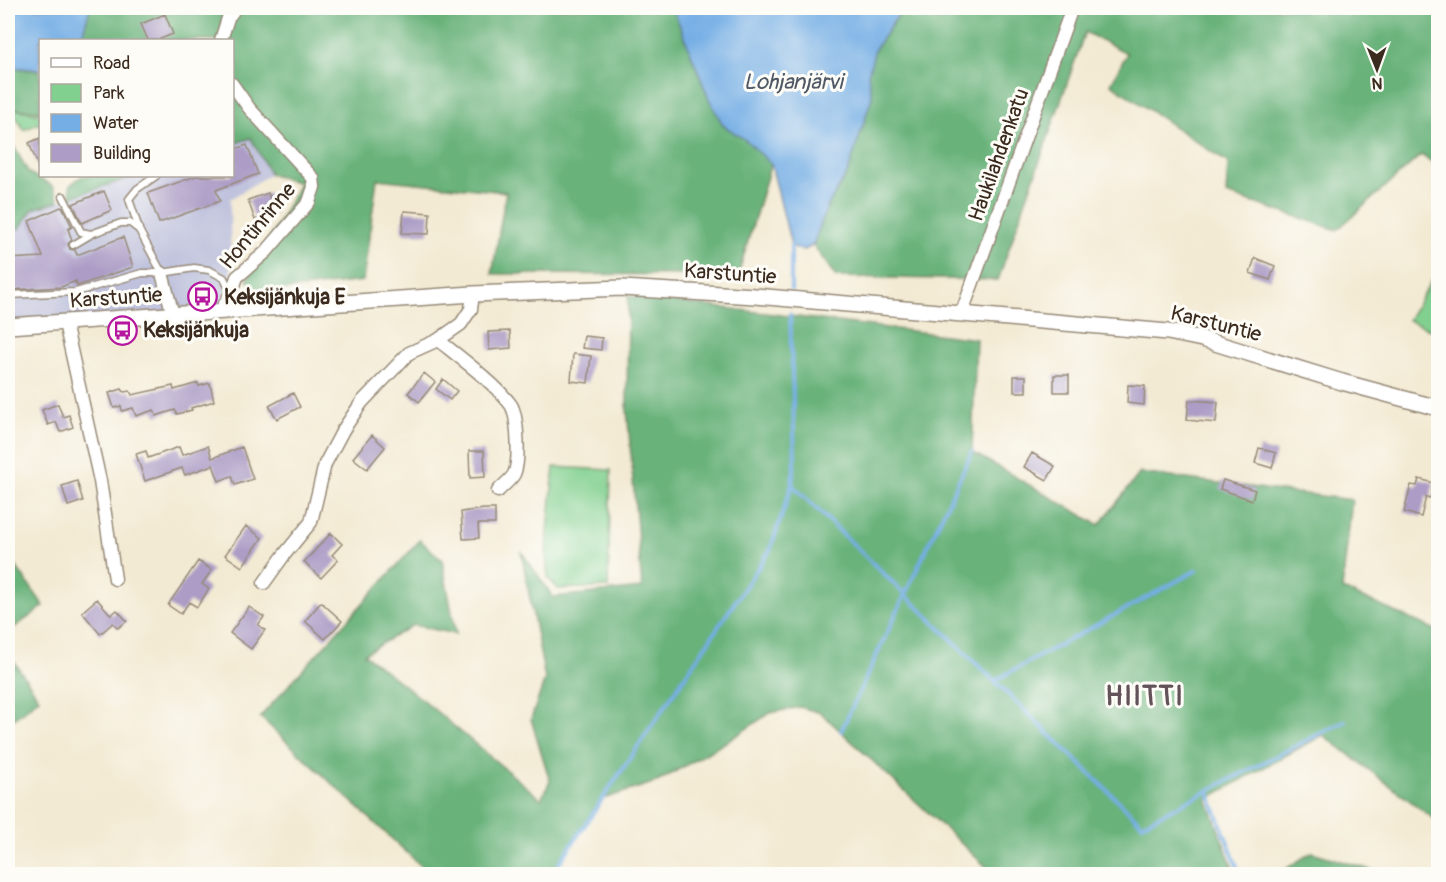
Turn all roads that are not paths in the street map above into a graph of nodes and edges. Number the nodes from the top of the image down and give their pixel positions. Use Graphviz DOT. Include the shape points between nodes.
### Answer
graph roads {
  1 [pos="236,8"];
  2 [pos="1072,8"];
  3 [pos="221,39"];
  4 [pos="234,87"];
  5 [pos="155,177"];
  6 [pos="63,196"];
  7 [pos="139,230"];
  8 [pos="91,234"];
  9 [pos="73,245"];
  10 [pos="162,273"];
  11 [pos="231,294"];
  12 [pos="473,294"];
  13 [pos="8,295"];
  14 [pos="220,312"];
  15 [pos="173,315"];
  16 [pos="961,315"];
  17 [pos="65,323"];
  18 [pos="8,326"];
  19 [pos="438,340"];
  20 [pos="1438,408"];
  21 [pos="498,491"];
  22 [pos="115,579"];
  23 [pos="264,583"];
  1 -- 3 [label="street"];
  2 -- 16 [label="street, Haukilahdenkatu"];
  4 -- 11 [label="street, Hontinrinne" via="313,178 314,186 309,202 266,252 237,277"];
  5 -- 7 [label="lane" via="129,199"];
  6 -- 8 [label="lane" via="81,231"];
  7 -- 8 [label="lane" via="121,223"];
  7 -- 10 [label="lane"];
  8 -- 9 [label="lane"];
  10 -- 11 [label="lane" via="209,270 224,278"];
  10 -- 13 [label="lane" via="142,273 76,292"];
  10 -- 15 [label="street"];
  11 -- 14 [label="street, Hontinrinne"];
  12 -- 14 [label="street, Karstuntie"];
  12 -- 16 [label="street, Karstuntie" via="622,288"];
  12 -- 19 [label="street" via="471,309 461,324"];
  14 -- 15 [label="street, Karstuntie"];
  15 -- 17 [label="street, Karstuntie"];
  16 -- 20 [label="street, Karstuntie" via="1191,336"];
  17 -- 18 [label="street, Karstuntie"];
  17 -- 22 [label="street" via="100,481"];
  19 -- 21 [label="street" via="512,406 517,455 514,475"];
  19 -- 23 [label="street" via="409,353 362,402 325,464 311,522"];
}
